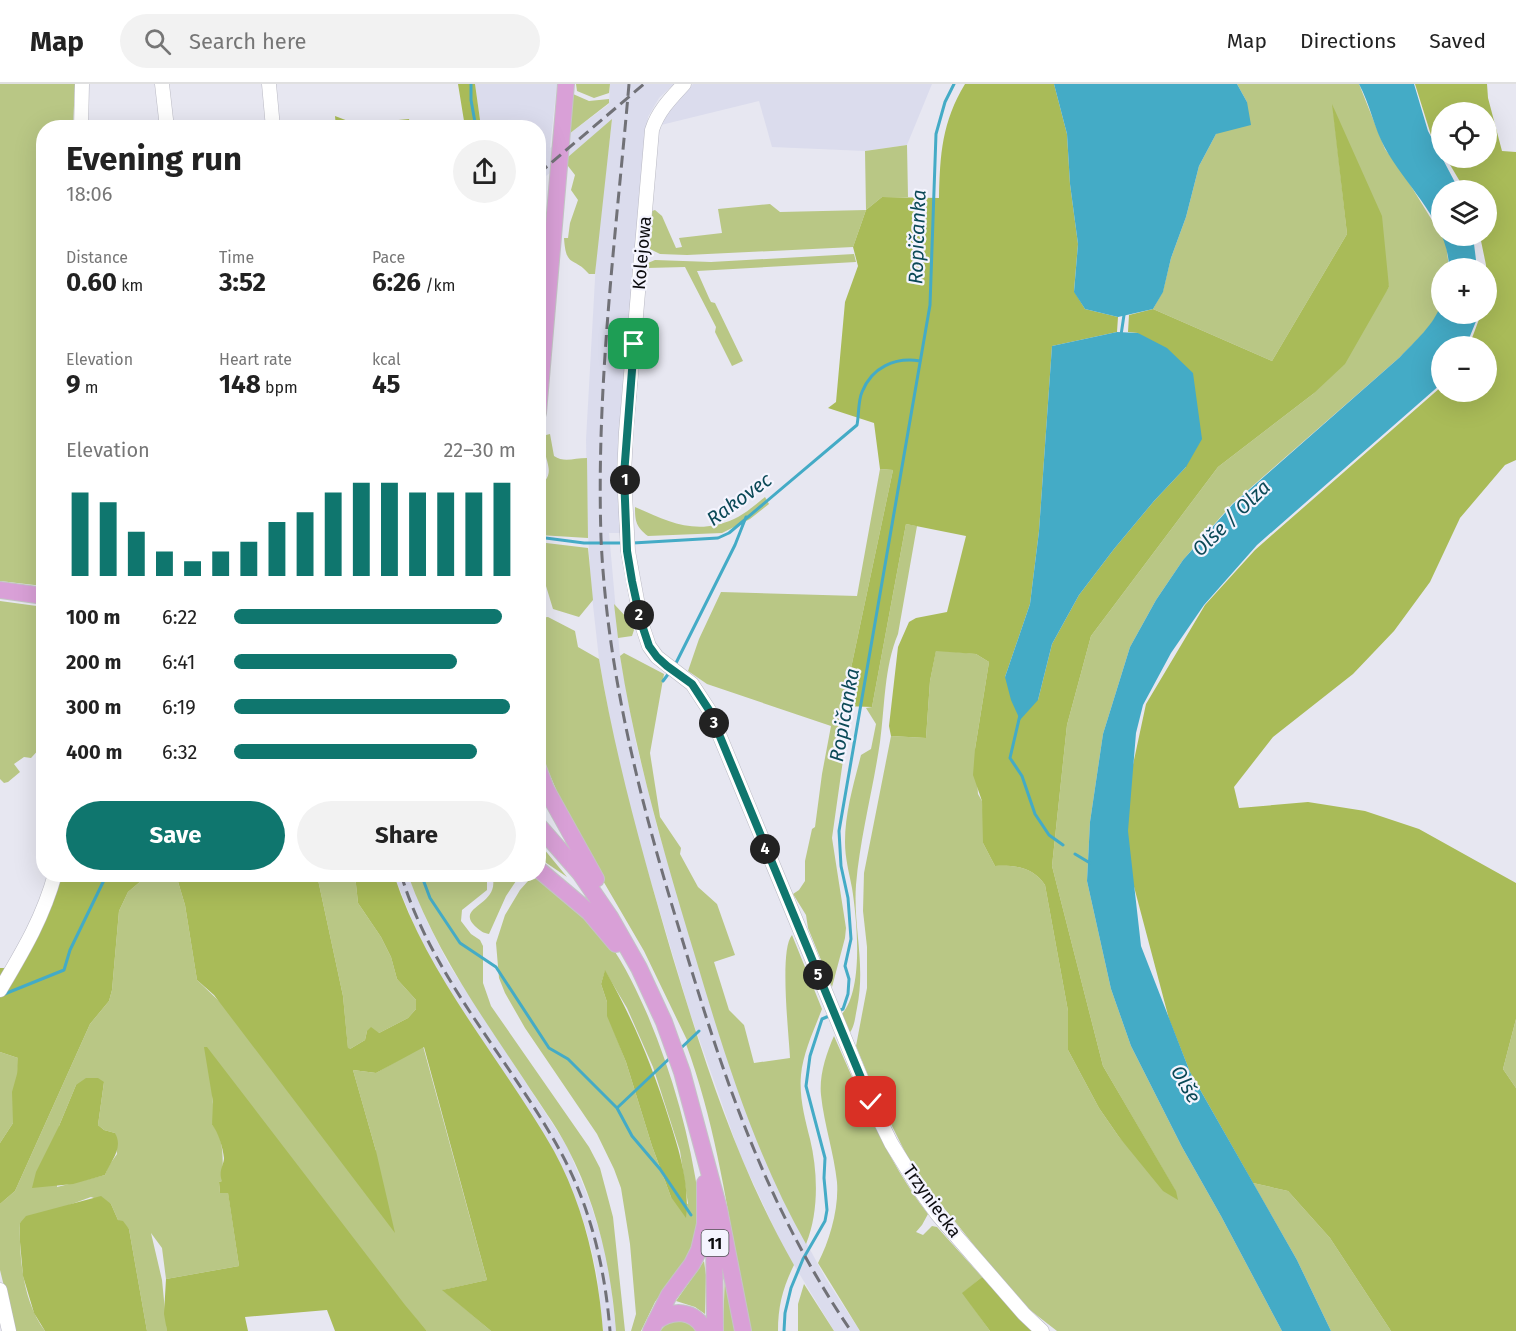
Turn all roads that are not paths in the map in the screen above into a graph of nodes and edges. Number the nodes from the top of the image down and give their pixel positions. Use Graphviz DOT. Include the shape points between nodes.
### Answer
graph roads {
  1 [pos="82,84"];
  2 [pos="162,84"];
  3 [pos="269,84"];
  4 [pos="566,84"];
  5 [pos="684,84"];
  6 [pos="81,120"];
  7 [pos="166,120"];
  8 [pos="272,120"];
  9 [pos="546,314"];
  10 [pos="0,590"];
  11 [pos="36,595"];
  12 [pos="546,789"];
  13 [pos="546,834"];
  14 [pos="546,876"];
  15 [pos="53,882"];
  16 [pos="639,968"];
  17 [pos="1,986"];
  18 [pos="844,1036"];
  19 [pos="704,1155"];
  20 [pos="0,1290"];
  21 [pos="653,1326"];
  22 [pos="9,1331"];
  23 [pos="705,1331"];
  24 [pos="715,1331"];
  25 [pos="743,1331"];
  26 [pos="1042,1331"];
  1 -- 6 [label="street"];
  2 -- 7 [label="street"];
  3 -- 8 [label="street"];
  4 -- 9 [label="main road"];
  5 -- 18 [label="street, Kolejowa" via="655,119 652,130 626,432 627,551 649,646 692,684 709,710"];
  10 -- 11 [label="main road"];
  12 -- 16 [label="main road" via="634,945"];
  13 -- 16 [label="main road, 11" via="610,916"];
  14 -- 16 [label="main road" via="589,912"];
  15 -- 17 [label="street" via="36,928"];
  16 -- 19 [label="main road, 11" via="677,1056"];
  18 -- 26 [label="street, Trzyniecka" via="886,1133 922,1193"];
  19 -- 21 [label="main road" via="705,1224 699,1250"];
  19 -- 24 [label="main road, 11" via="713,1210"];
  19 -- 25 [label="main road"];
  20 -- 22 [label="street"];
  21 -- 23 [label="main road" via="668,1314 686,1314"];
}
